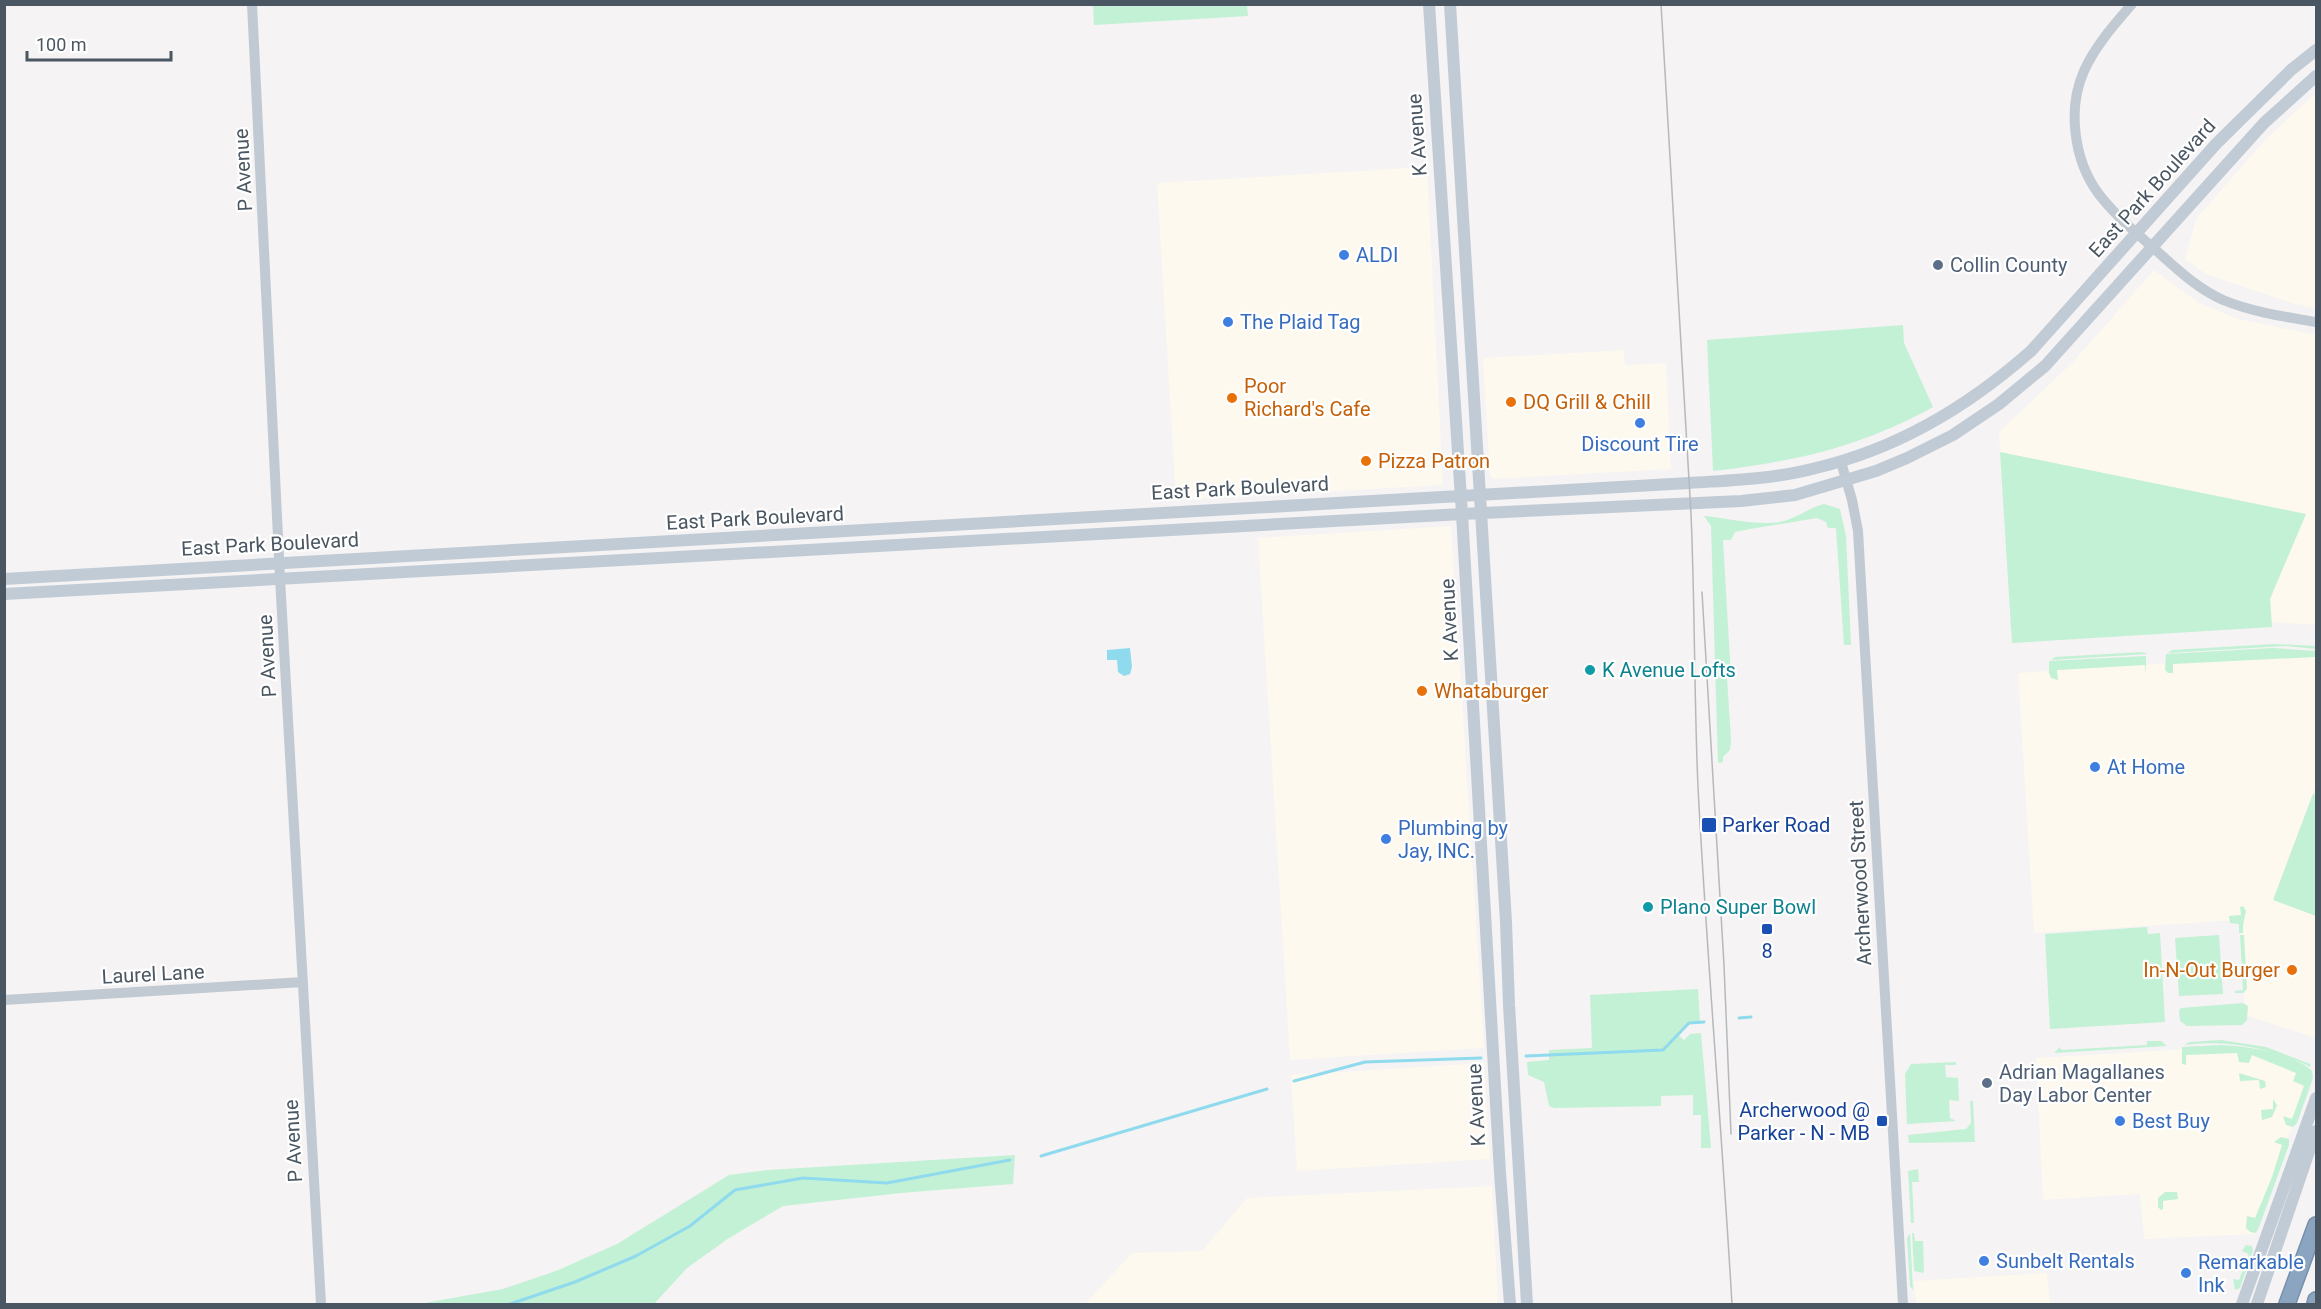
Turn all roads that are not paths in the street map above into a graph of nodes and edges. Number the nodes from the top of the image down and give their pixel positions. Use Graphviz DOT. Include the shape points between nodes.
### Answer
graph roads {
  1 [pos="252,4"];
  2 [pos="1429,4"];
  3 [pos="1450,4"];
  4 [pos="2132,4"];
  5 [pos="2316,50"];
  6 [pos="2291,70"];
  7 [pos="2316,76"];
  8 [pos="2305,85"];
  9 [pos="1461,174"];
  10 [pos="1439,176"];
  11 [pos="2137,234"];
  12 [pos="2152,247"];
  13 [pos="1467,274"];
  14 [pos="1446,276"];
  15 [pos="2316,322"];
  16 [pos="2031,351"];
  17 [pos="2045,366"];
  18 [pos="1841,462"];
  19 [pos="1846,481"];
  20 [pos="1592,488"];
  21 [pos="1480,494"];
  22 [pos="1461,495"];
  23 [pos="1595,508"];
  24 [pos="1482,513"];
  25 [pos="1462,514"];
  26 [pos="280,563"];
  27 [pos="280,578"];
  28 [pos="4,579"];
  29 [pos="4,594"];
  30 [pos="1494,749"];
  31 [pos="1475,750"];
  32 [pos="1505,901"];
  33 [pos="1485,902"];
  34 [pos="303,982"];
  35 [pos="4,1000"];
  36 [pos="1510,1029"];
  37 [pos="1492,1031"];
  38 [pos="2316,1098"];
  39 [pos="2316,1131"];
  40 [pos="2316,1225"];
  41 [pos="2316,1300"];
  42 [pos="321,1305"];
  43 [pos="1510,1305"];
  44 [pos="1527,1305"];
  45 [pos="1903,1305"];
  46 [pos="2242,1305"];
  47 [pos="2257,1305"];
  48 [pos="2287,1305"];
  49 [pos="2315,1305"];
  1 -- 26 [label="street, P Avenue"];
  2 -- 10 [label="main road, K Avenue"];
  3 -- 9 [label="main road, K Avenue"];
  4 -- 11 [label="street" via="2084,70 2076,122 2079,152 2094,185"];
  5 -- 6 [label="main road, East Park Boulevard"];
  6 -- 8 [label="main road"];
  6 -- 11 [label="main road, East Park Boulevard" via="2216,144"];
  7 -- 8 [label="main road, East Park Boulevard"];
  8 -- 12 [label="main road, East Park Boulevard" via="2264,123"];
  9 -- 10 [label="main road"];
  9 -- 13 [label="main road, K Avenue"];
  10 -- 14 [label="main road, K Avenue"];
  11 -- 12 [label="street"];
  11 -- 16 [label="main road, East Park Boulevard"];
  12 -- 15 [label="street" via="2190,281 2224,300"];
  12 -- 17 [label="main road, East Park Boulevard"];
  13 -- 14 [label="main road"];
  13 -- 21 [label="main road, K Avenue"];
  14 -- 22 [label="main road, K Avenue"];
  16 -- 17 [label="main road"];
  16 -- 18 [label="main road, East Park Boulevard" via="1952,410 1902,438"];
  17 -- 19 [label="main road, East Park Boulevard" via="1953,435"];
  18 -- 19 [label="street, Archerwood Street"];
  18 -- 20 [label="main road, East Park Boulevard" via="1764,478"];
  19 -- 23 [label="main road, East Park Boulevard" via="1795,495"];
  19 -- 45 [label="street, Archerwood Street" via="1858,542"];
  20 -- 21 [label="main road, East Park Boulevard"];
  20 -- 23 [label="main road"];
  21 -- 22 [label="main road, East Park Boulevard"];
  21 -- 24 [label="main road, K Avenue"];
  22 -- 25 [label="main road, K Avenue"];
  22 -- 26 [label="main road, East Park Boulevard"];
  23 -- 24 [label="main road, East Park Boulevard"];
  24 -- 25 [label="main road, East Park Boulevard"];
  24 -- 30 [label="main road, K Avenue"];
  25 -- 27 [label="main road, East Park Boulevard"];
  25 -- 31 [label="main road, K Avenue"];
  26 -- 27 [label="street, P Avenue"];
  26 -- 28 [label="main road, East Park Boulevard"];
  27 -- 29 [label="main road, East Park Boulevard"];
  27 -- 34 [label="street, P Avenue"];
  30 -- 31 [label="main road"];
  30 -- 32 [label="main road, K Avenue"];
  31 -- 33 [label="main road, K Avenue"];
  32 -- 33 [label="main road"];
  32 -- 36 [label="main road, K Avenue"];
  33 -- 37 [label="main road, K Avenue"];
  34 -- 35 [label="street, Laurel Lane"];
  34 -- 42 [label="street, P Avenue"];
  36 -- 37 [label="main road"];
  36 -- 44 [label="main road, K Avenue"];
  37 -- 43 [label="main road, K Avenue"];
  38 -- 46 [label="main road"];
  39 -- 47 [label="main road"];
  40 -- 48 [label="highway"];
  41 -- 49 [label="highway"];
}
